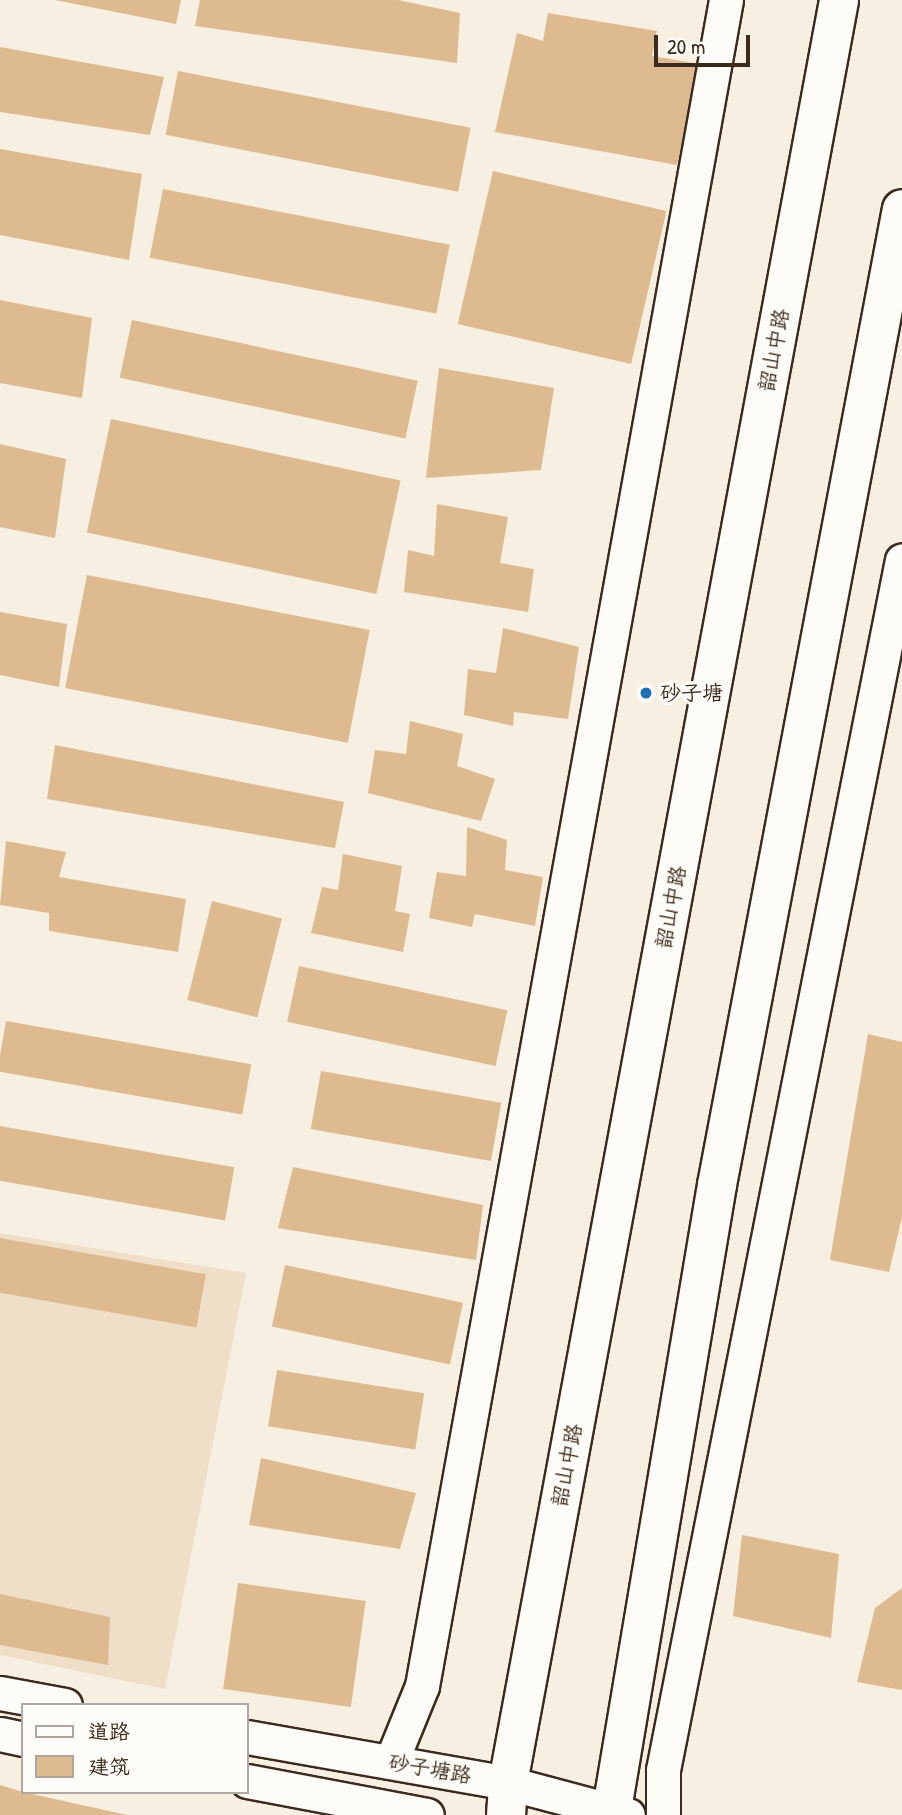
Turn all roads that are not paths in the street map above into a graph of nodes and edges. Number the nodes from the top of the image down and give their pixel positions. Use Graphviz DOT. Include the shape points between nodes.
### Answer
graph roads {
  1 [pos="726,0"];
  2 [pos="839,0"];
  3 [pos="902,209"];
  4 [pos="902,560"];
  5 [pos="0,1693"];
  6 [pos="54,1703"];
  7 [pos="0,1734"];
  8 [pos="248,1737"];
  9 [pos="21,1739"];
  10 [pos="391,1762"];
  11 [pos="248,1781"];
  12 [pos="507,1799"];
  13 [pos="407,1813"];
  14 [pos="617,1814"];
  15 [pos="663,1815"];
  1 -- 10 [label="street" via="422,1686"];
  2 -- 12 [label="main road, 韶山中路"];
  3 -- 14 [label="main road" via="716,1185"];
  4 -- 15 [label="street" via="663,1770"];
  5 -- 6 [label="street"];
  7 -- 9 [label="street"];
  8 -- 10 [label="street, 砂子塘路"];
  10 -- 12 [label="street, 砂子塘路"];
  11 -- 13 [label="street"];
  12 -- 14 [label="street, 砂子塘路"];
}
